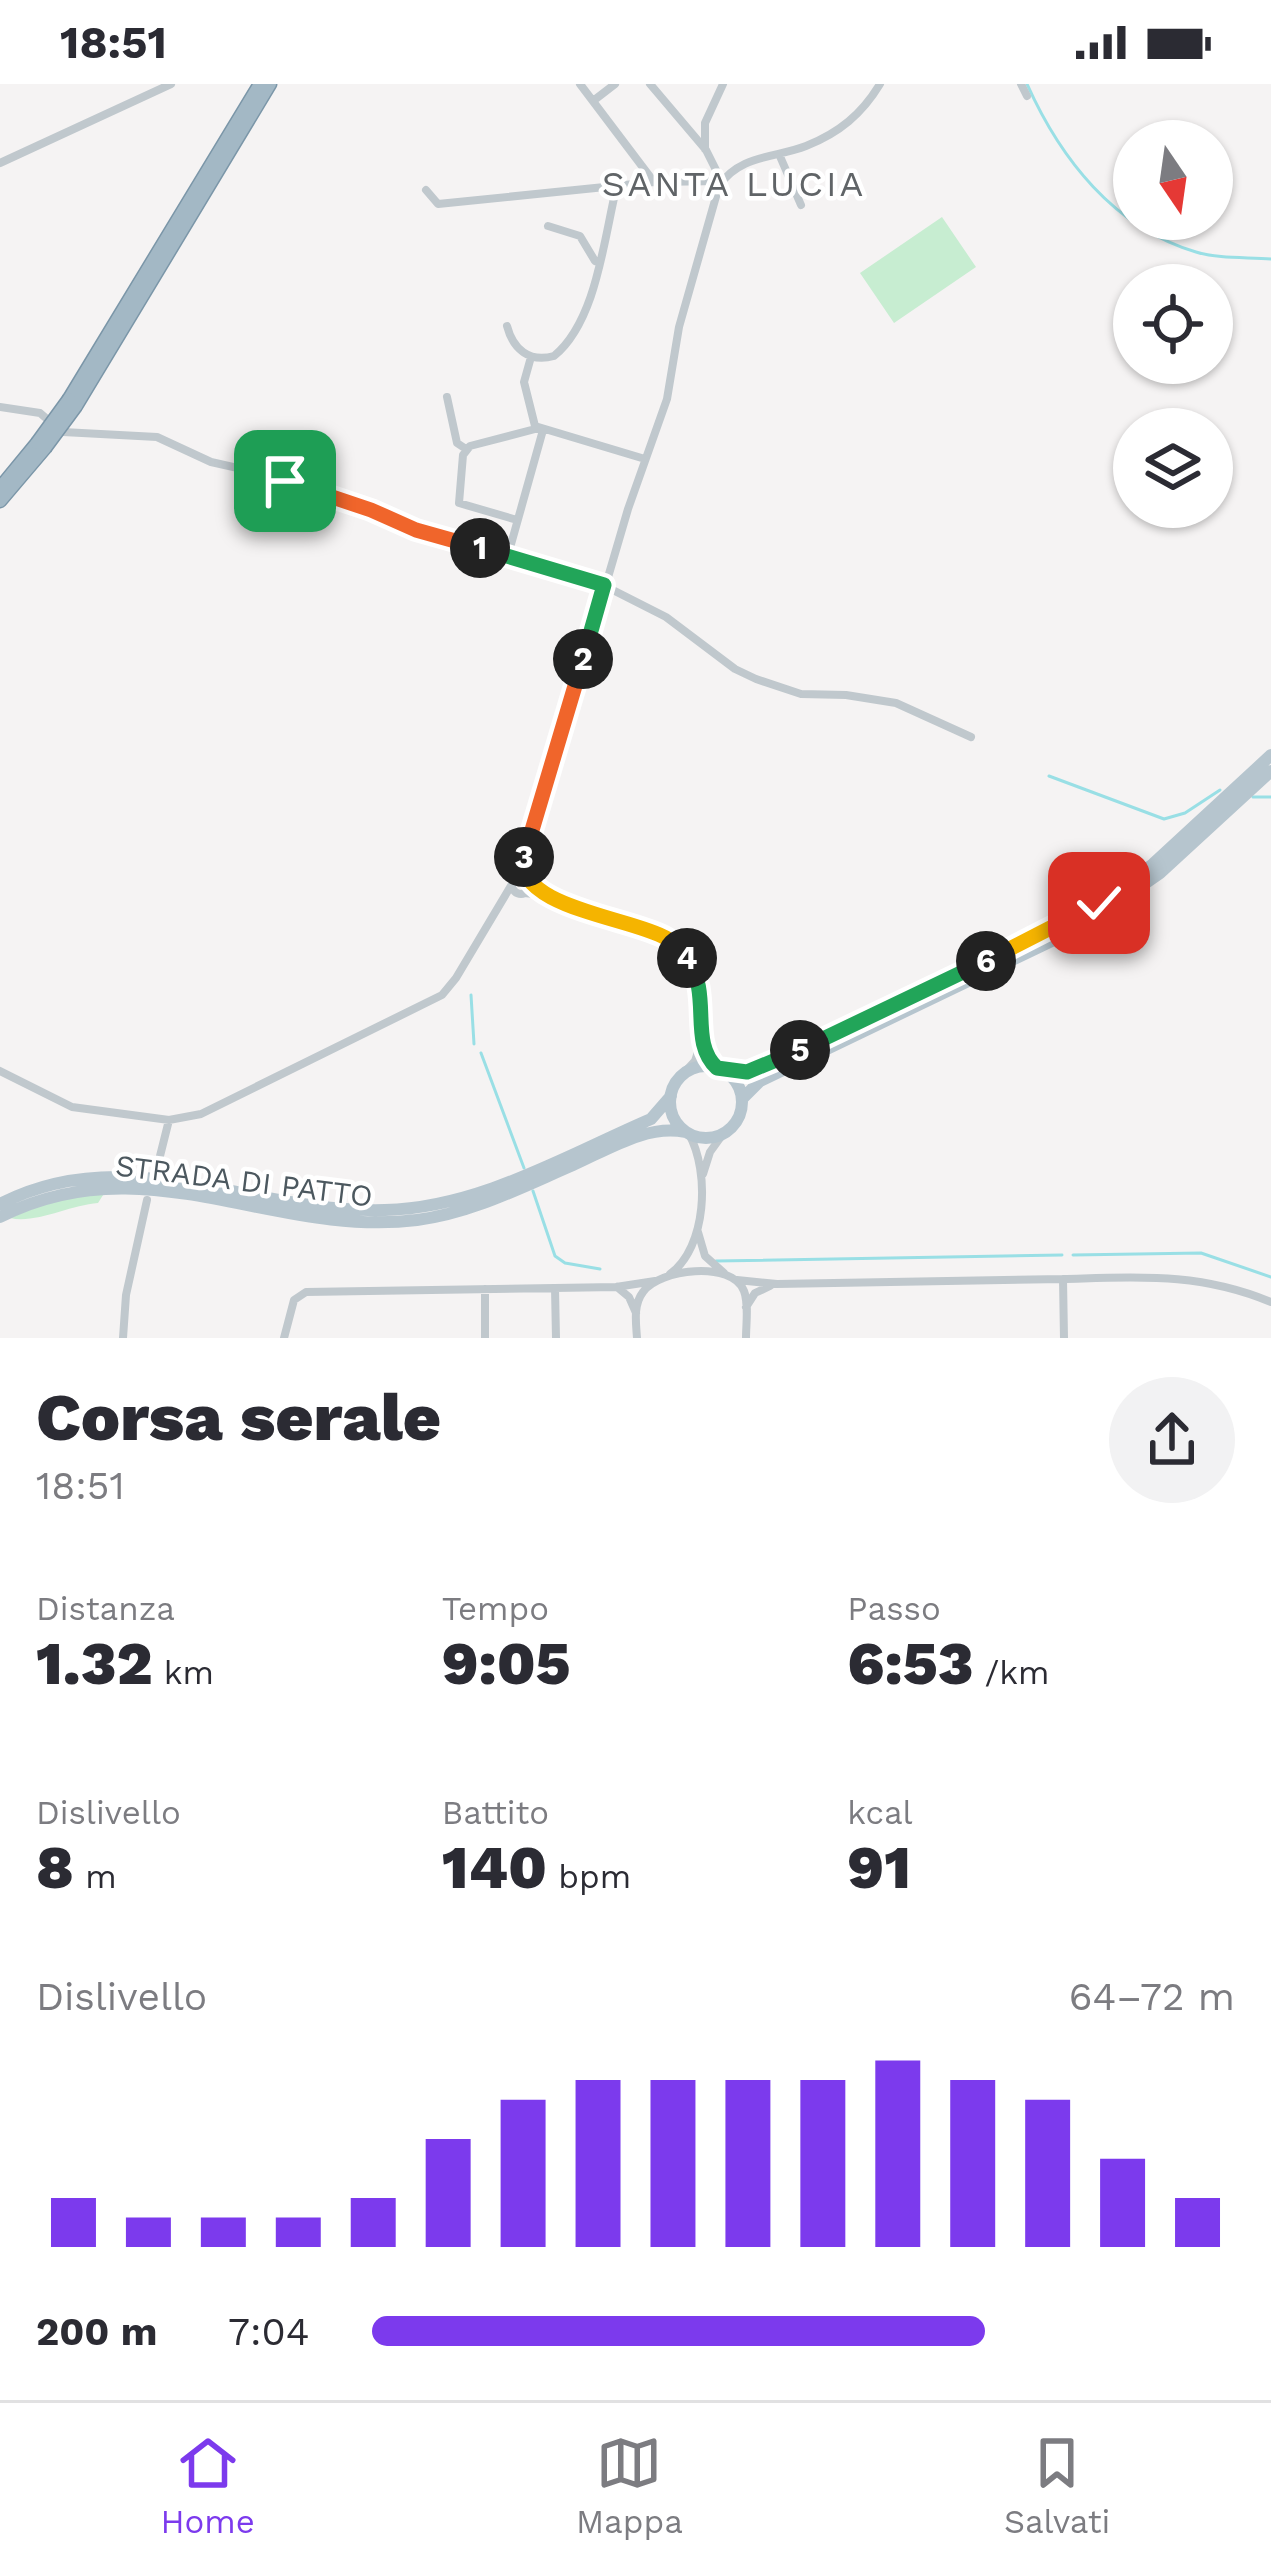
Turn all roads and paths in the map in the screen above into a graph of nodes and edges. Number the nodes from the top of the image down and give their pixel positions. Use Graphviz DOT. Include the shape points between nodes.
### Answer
graph roads {
  1 [pos="171,84"];
  2 [pos="260,84"];
  3 [pos="270,84"];
  4 [pos="580,84"];
  5 [pos="615,84"];
  6 [pos="650,84"];
  7 [pos="723,84"];
  8 [pos="880,84"];
  9 [pos="1022,84"];
  10 [pos="1027,96"];
  11 [pos="593,101"];
  12 [pos="706,150"];
  13 [pos="779,154"];
  14 [pos="0,163"];
  15 [pos="722,181"];
  16 [pos="654,182"];
  17 [pos="616,185"];
  18 [pos="426,190"];
  19 [pos="801,206"];
  20 [pos="548,226"];
  21 [pos="596,272"];
  22 [pos="610,279"];
  23 [pos="507,326"];
  24 [pos="531,357"];
  25 [pos="447,397"];
  26 [pos="73,402"];
  27 [pos="0,407"];
  28 [pos="47,419"];
  29 [pos="541,429"];
  30 [pos="63,432"];
  31 [pos="41,446"];
  32 [pos="466,449"];
  33 [pos="646,459"];
  34 [pos="0,488"];
  35 [pos="0,501"];
  36 [pos="517,520"];
  37 [pos="508,555"];
  38 [pos="604,585"];
  39 [pos="971,737"];
  40 [pos="1271,755"];
  41 [pos="1271,771"];
  42 [pos="522,860"];
  43 [pos="513,881"];
  44 [pos="527,885"];
  45 [pos="702,1035"];
  46 [pos="721,1070"];
  47 [pos="0,1071"];
  48 [pos="682,1075"];
  49 [pos="671,1096"];
  50 [pos="742,1099"];
  51 [pos="169,1120"];
  52 [pos="687,1133"];
  53 [pos="723,1134"];
  54 [pos="158,1165"];
  55 [pos="700,1182"];
  56 [pos="147,1200"];
  57 [pos="0,1204"];
  58 [pos="0,1217"];
  59 [pos="698,1231"];
  60 [pos="726,1274"];
  61 [pos="669,1275"];
  62 [pos="1063,1279"];
  63 [pos="736,1280"];
  64 [pos="655,1281"];
  65 [pos="777,1284"];
  66 [pos="616,1287"];
  67 [pos="555,1288"];
  68 [pos="485,1289"];
  69 [pos="1271,1302"];
  70 [pos="746,1308"];
  71 [pos="637,1316"];
  72 [pos="123,1338"];
  73 [pos="284,1338"];
  74 [pos="485,1338"];
  75 [pos="556,1338"];
  76 [pos="637,1338"];
  77 [pos="746,1338"];
  78 [pos="1064,1338"];
  1 -- 14 [label="street"];
  2 -- 26 [label="highway"];
  3 -- 26 [label="highway"];
  4 -- 11 [label="street"];
  5 -- 11 [label="street"];
  6 -- 12 [label="street"];
  7 -- 12 [label="street" via="704,129"];
  8 -- 13 [label="street" via="841,128"];
  9 -- 10 [label="street"];
  11 -- 16 [label="street"];
  12 -- 15 [label="street"];
  13 -- 15 [label="street" via="747,162"];
  13 -- 19 [label="street"];
  15 -- 16 [label="street"];
  15 -- 33 [label="street"];
  16 -- 17 [label="street"];
  17 -- 18 [label="street" via="438,204"];
  17 -- 21 [label="street"];
  20 -- 21 [label="street" via="580,236"];
  21 -- 22 [label="street"];
  21 -- 24 [label="street" via="570,340 554,356"];
  23 -- 24 [label="street"];
  24 -- 29 [label="street" via="524,382 531,420"];
  25 -- 32 [label="street" via="457,443"];
  26 -- 31 [label="highway, bridge"];
  27 -- 28 [label="street"];
  29 -- 32 [label="street"];
  29 -- 33 [label="street"];
  29 -- 36 [label="street"];
  30 -- 37 [label="street" via="158,437 211,462"];
  31 -- 34 [label="highway"];
  31 -- 35 [label="highway"];
  32 -- 36 [label="street" via="459,503"];
  33 -- 38 [label="street"];
  36 -- 37 [label="street"];
  37 -- 38 [label="street"];
  38 -- 39 [label="street" via="666,616 756,679 801,694 896,703"];
  38 -- 42 [label="street"];
  40 -- 46 [label="main road" via="1153,864 1086,911 764,1067"];
  41 -- 50 [label="main road" via="1160,873 1087,924 760,1081"];
  42 -- 43 [label="street"];
  42 -- 44 [label="street"];
  43 -- 44 [label="street"];
  43 -- 44 [label="street" via="514,891"];
  43 -- 51 [label="street" via="438,998 219,1107"];
  44 -- 45 [label="street" via="674,944 700,981"];
  45 -- 46 [label="street"];
  45 -- 48 [label="street"];
  46 -- 48 [label="main road" via="701,1066"];
  46 -- 50 [label="main road"];
  47 -- 51 [label="street" via="71,1107"];
  48 -- 49 [label="main road"];
  49 -- 52 [label="main road" via="672,1114"];
  49 -- 57 [label="main road, STRADA DI PATTO" via="651,1119 432,1205 348,1208 122,1175 59,1183"];
  50 -- 53 [label="main road"];
  51 -- 54 [label="street"];
  52 -- 53 [label="main road"];
  52 -- 55 [label="street" via="700,1158"];
  52 -- 58 [label="main road, STRADA DI PATTO" via="643,1135 497,1198 412,1220 344,1219 121,1186 57,1195"];
  53 -- 55 [label="street"];
  55 -- 59 [label="street"];
  56 -- 72 [label="street"];
  59 -- 60 [label="street" via="705,1256"];
  59 -- 61 [label="street" via="690,1255"];
  60 -- 61 [label="street"];
  60 -- 63 [label="street"];
  61 -- 64 [label="street"];
  62 -- 65 [label="street"];
  62 -- 69 [label="street" via="1196,1278"];
  62 -- 78 [label="street"];
  63 -- 65 [label="street"];
  63 -- 70 [label="street"];
  64 -- 66 [label="street"];
  64 -- 71 [label="street" via="640,1295"];
  65 -- 70 [label="street" via="759,1290"];
  66 -- 67 [label="street"];
  66 -- 71 [label="street"];
  67 -- 68 [label="street"];
  67 -- 75 [label="street"];
  68 -- 73 [label="street" via="303,1293 292,1303"];
  68 -- 74 [label="street"];
  70 -- 77 [label="street"];
  71 -- 76 [label="street"];
}
